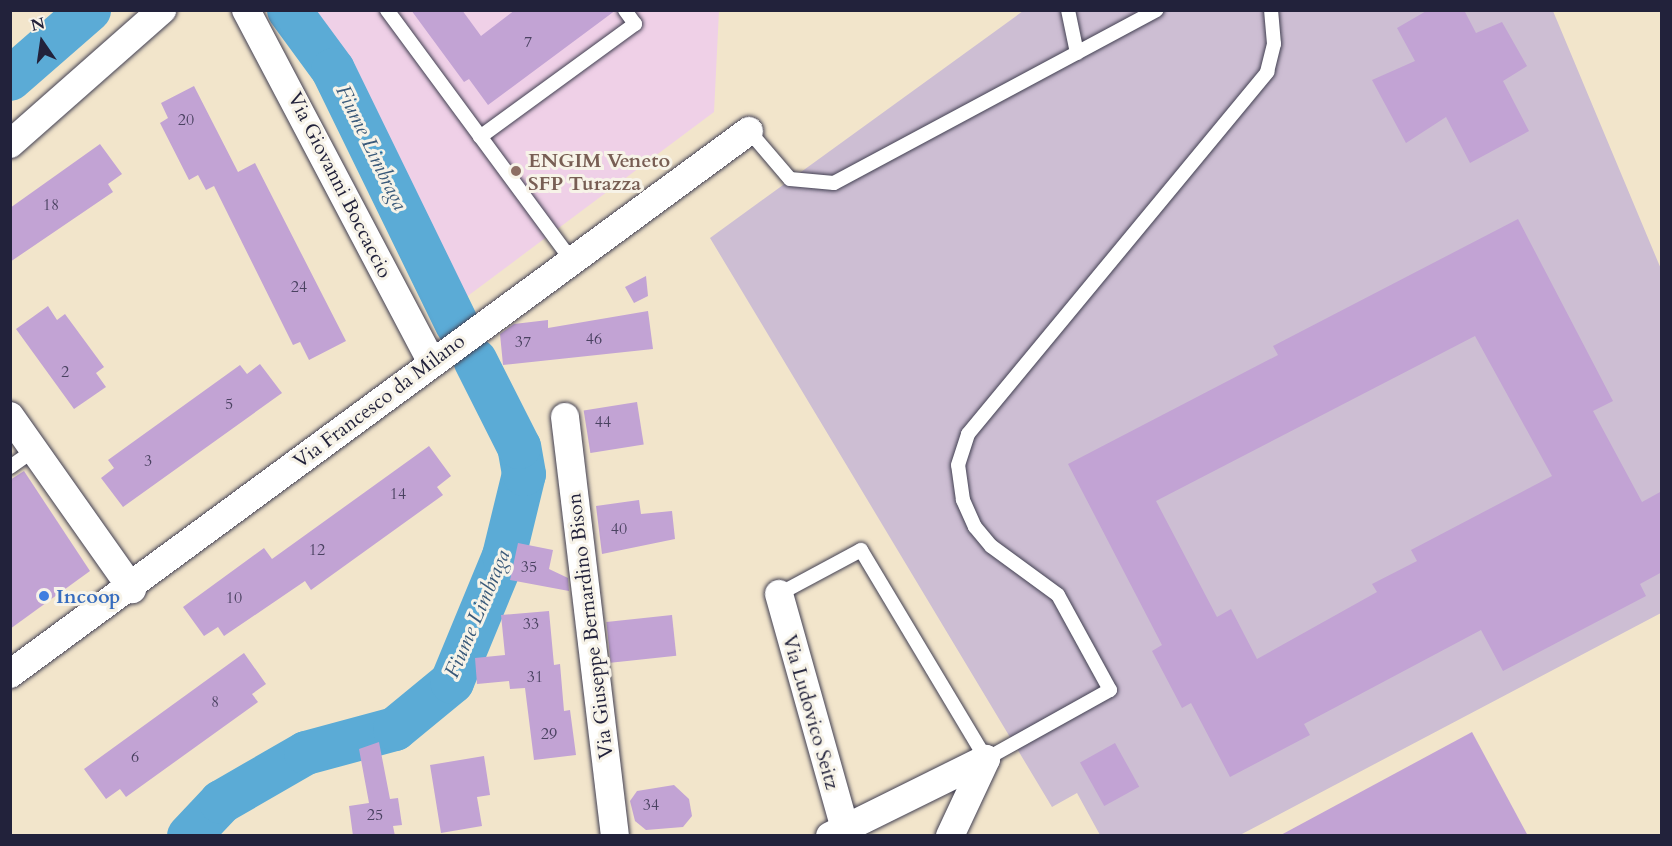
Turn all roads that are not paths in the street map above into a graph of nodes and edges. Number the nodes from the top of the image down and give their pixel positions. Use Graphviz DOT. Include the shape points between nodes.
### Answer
graph roads {
  1 [pos="162,10"];
  2 [pos="246,10"];
  3 [pos="387,10"];
  4 [pos="625,10"];
  5 [pos="1068,10"];
  6 [pos="1157,10"];
  7 [pos="1271,10"];
  8 [pos="1077,53"];
  9 [pos="748,131"];
  10 [pos="480,137"];
  11 [pos="10,144"];
  12 [pos="570,258"];
  13 [pos="431,362"];
  14 [pos="10,416"];
  15 [pos="565,417"];
  16 [pos="34,450"];
  17 [pos="10,467"];
  18 [pos="132,589"];
  19 [pos="779,594"];
  20 [pos="11,672"];
  21 [pos="986,759"];
  22 [pos="841,833"];
  23 [pos="615,836"];
  24 [pos="950,836"];
  1 -- 11 [label="street"];
  2 -- 13 [label="street, Via Giovanni Boccaccio"];
  3 -- 10 [label="lane"];
  4 -- 10 [label="lane" via="635,24"];
  5 -- 8 [label="lane"];
  6 -- 8 [label="lane"];
  7 -- 21 [label="lane" via="1274,44 1267,72 968,434 958,465 963,500 975,527 991,546 1058,595 1110,690"];
  8 -- 9 [label="lane" via="834,183 790,179"];
  9 -- 12 [label="street, Via Francesco da Milano"];
  10 -- 12 [label="lane"];
  12 -- 13 [label="street, Via Francesco da Milano"];
  13 -- 18 [label="street, Via Francesco da Milano"];
  14 -- 16 [label="street"];
  15 -- 23 [label="street, Via Giuseppe Bernardino Bison"];
  16 -- 17 [label="lane"];
  16 -- 18 [label="street"];
  18 -- 20 [label="street, Via Francesco da Milano"];
  19 -- 21 [label="lane" via="861,550"];
  19 -- 22 [label="street, Via Ludovico Seitz"];
  21 -- 22 [label="street, Via Ludovico Seitz"];
  21 -- 24 [label="street"];
}
